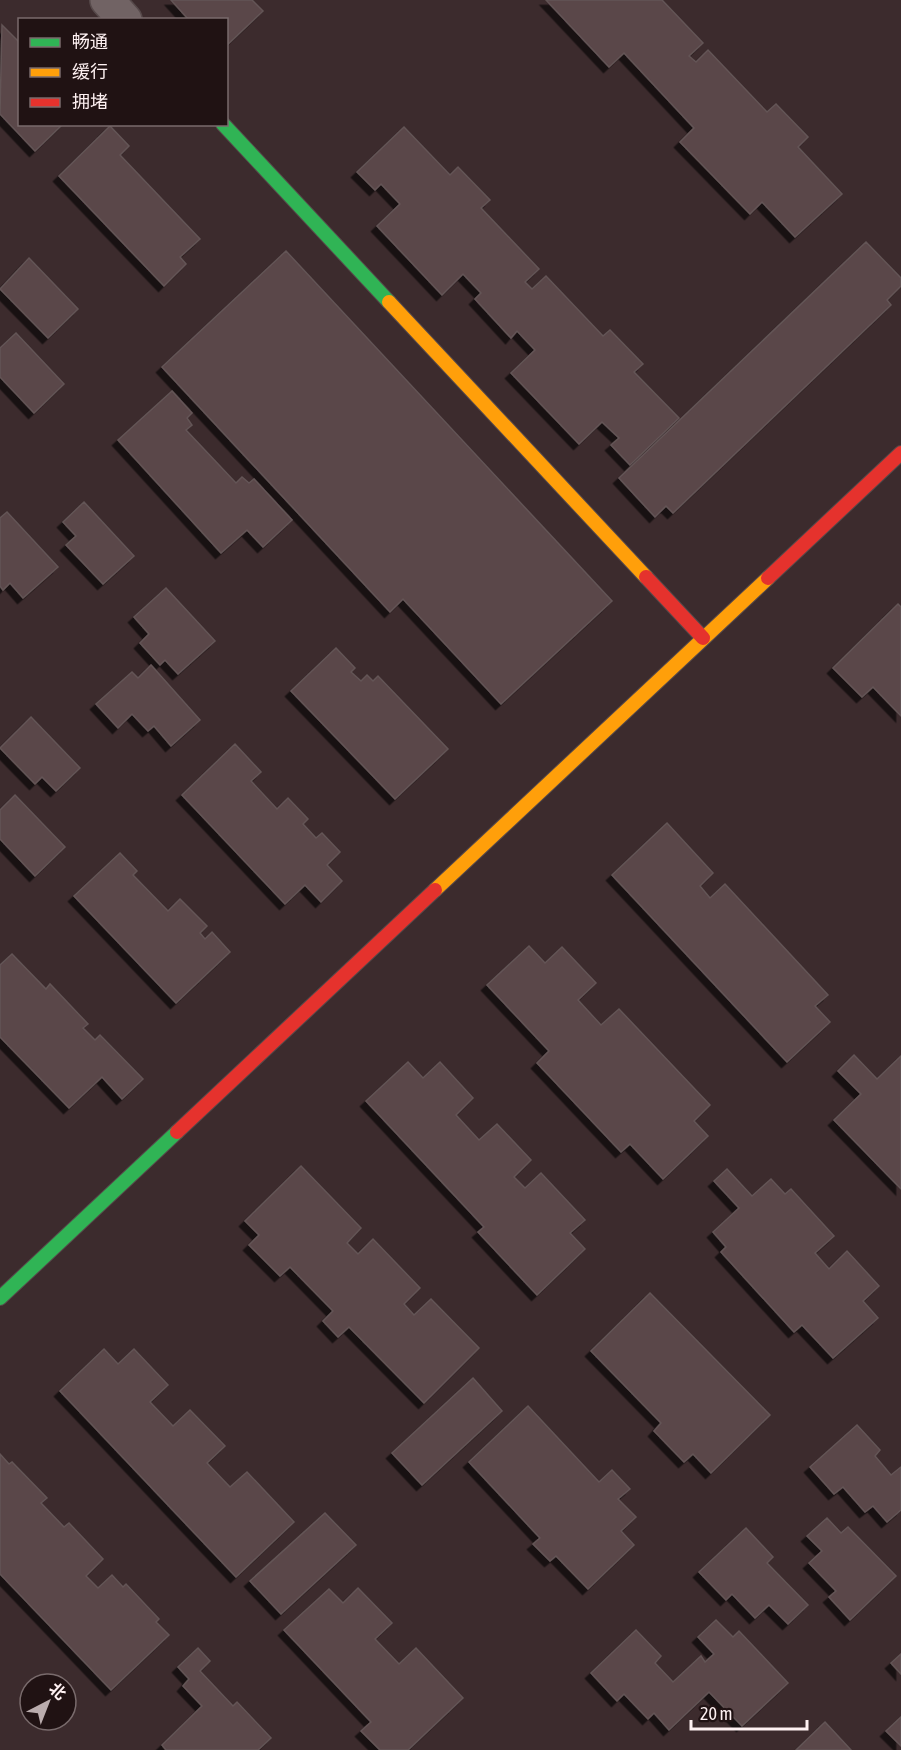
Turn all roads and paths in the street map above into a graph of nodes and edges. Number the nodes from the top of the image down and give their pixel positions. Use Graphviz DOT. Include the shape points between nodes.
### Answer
graph roads {
  1 [pos="107,0"];
  2 [pos="123,18"];
  3 [pos="225,126"];
  4 [pos="901,453"];
  5 [pos="703,638"];
  6 [pos="0,1298"];
  1 -- 2 [label="street"];
  3 -- 5 [label="street"];
  4 -- 5 [label="street"];
  5 -- 6 [label="street"];
}
